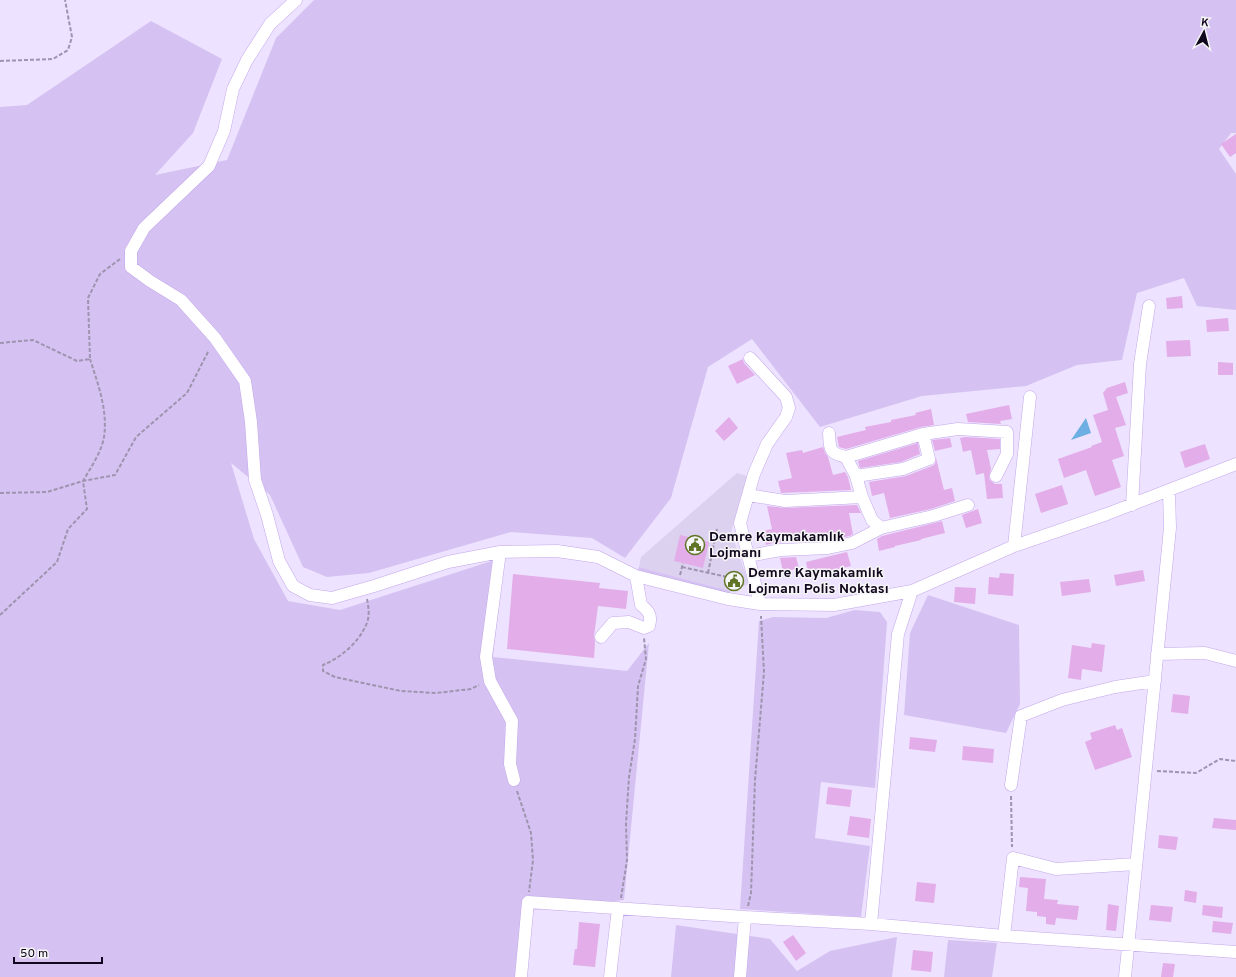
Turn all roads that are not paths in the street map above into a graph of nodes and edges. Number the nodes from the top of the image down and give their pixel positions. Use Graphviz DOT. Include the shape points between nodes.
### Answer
graph roads {
  1 [pos="296,0"];
  2 [pos="1148,306"];
  3 [pos="750,358"];
  4 [pos="1030,397"];
  5 [pos="829,433"];
  6 [pos="923,434"];
  7 [pos="846,457"];
  8 [pos="1236,464"];
  9 [pos="856,476"];
  10 [pos="996,476"];
  11 [pos="1169,491"];
  12 [pos="748,495"];
  13 [pos="862,497"];
  14 [pos="968,505"];
  15 [pos="1132,505"];
  16 [pos="881,528"];
  17 [pos="1014,546"];
  18 [pos="500,552"];
  19 [pos="748,556"];
  20 [pos="636,576"];
  21 [pos="912,591"];
  22 [pos="760,604"];
  23 [pos="601,636"];
  24 [pos="1157,654"];
  25 [pos="1236,661"];
  26 [pos="1155,681"];
  27 [pos="514,780"];
  28 [pos="1011,785"];
  29 [pos="1136,864"];
  30 [pos="618,908"];
  31 [pos="745,917"];
  32 [pos="871,924"];
  33 [pos="1004,936"];
  34 [pos="1129,944"];
  35 [pos="1236,952"];
  36 [pos="520,977"];
  37 [pos="610,977"];
  38 [pos="740,977"];
  39 [pos="1125,977"];
  1 -- 18 [label="street" via="270,24 247,60 233,89 224,131 209,166 144,228 131,251 131,267 181,300 216,338 245,381 255,480 279,561 293,586 310,595 332,598 448,562"];
  2 -- 15 [label="street" via="1140,364"];
  3 -- 12 [label="street" via="786,397 789,408 786,417 767,444"];
  4 -- 17 [label="street"];
  5 -- 7 [label="street" via="830,448 836,455"];
  6 -- 7 [label="street"];
  6 -- 9 [label="street" via="929,459 903,469"];
  6 -- 10 [label="street" via="958,429 1007,432 1007,454"];
  7 -- 9 [label="street"];
  8 -- 11 [label="street"];
  9 -- 13 [label="street"];
  11 -- 15 [label="street"];
  11 -- 24 [label="street" via="1170,528"];
  12 -- 13 [label="street" via="785,501"];
  12 -- 19 [label="street" via="740,523"];
  13 -- 16 [label="street" via="872,520"];
  14 -- 16 [label="street"];
  15 -- 17 [label="street"];
  16 -- 19 [label="street" via="852,543"];
  17 -- 21 [label="street"];
  18 -- 20 [label="street" via="557,551 598,557"];
  18 -- 27 [label="street" via="486,657 490,681 512,721 510,764"];
  19 -- 22 [label="street"];
  20 -- 22 [label="street" via="728,599"];
  20 -- 23 [label="street" via="641,605 648,611 650,626 644,628 629,622 613,623"];
  21 -- 22 [label="street" via="834,605"];
  21 -- 32 [label="street" via="898,634"];
  24 -- 25 [label="street" via="1205,653"];
  24 -- 26 [label="street"];
  26 -- 28 [label="street" via="1070,698 1021,716"];
  26 -- 29 [label="street"];
  29 -- 33 [label="street" via="1056,869 1013,858"];
  29 -- 34 [label="street"];
  30 -- 31 [label="street"];
  30 -- 36 [label="street" via="528,902"];
  30 -- 37 [label="street"];
  31 -- 32 [label="street"];
  31 -- 38 [label="street"];
  32 -- 33 [label="street"];
  33 -- 34 [label="street"];
  34 -- 35 [label="street"];
  34 -- 39 [label="street"];
}
